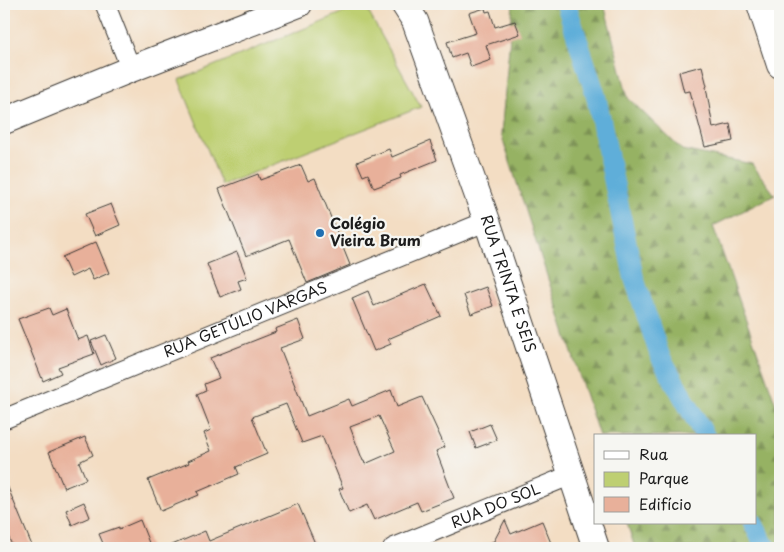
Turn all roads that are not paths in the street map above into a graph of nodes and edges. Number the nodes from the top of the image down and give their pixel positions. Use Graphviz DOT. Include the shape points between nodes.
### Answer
graph roads {
  1 [pos="105,4"];
  2 [pos="299,4"];
  3 [pos="760,4"];
  4 [pos="412,10"];
  5 [pos="780,66"];
  6 [pos="131,69"];
  7 [pos="4,121"];
  8 [pos="487,221"];
  9 [pos="4,419"];
  10 [pos="571,475"];
  11 [pos="393,548"];
  12 [pos="596,548"];
  1 -- 6 [label="street"];
  2 -- 6 [label="street"];
  3 -- 5 [label="street"];
  4 -- 8 [label="street, RUA TRINTA E SEIS"];
  6 -- 7 [label="street"];
  8 -- 9 [label="street, RUA GETÚLIO VARGAS"];
  8 -- 10 [label="street, RUA TRINTA E SEIS"];
  10 -- 11 [label="street, RUA DO SOL"];
  10 -- 12 [label="street, RUA TRINTA E SEIS"];
}
